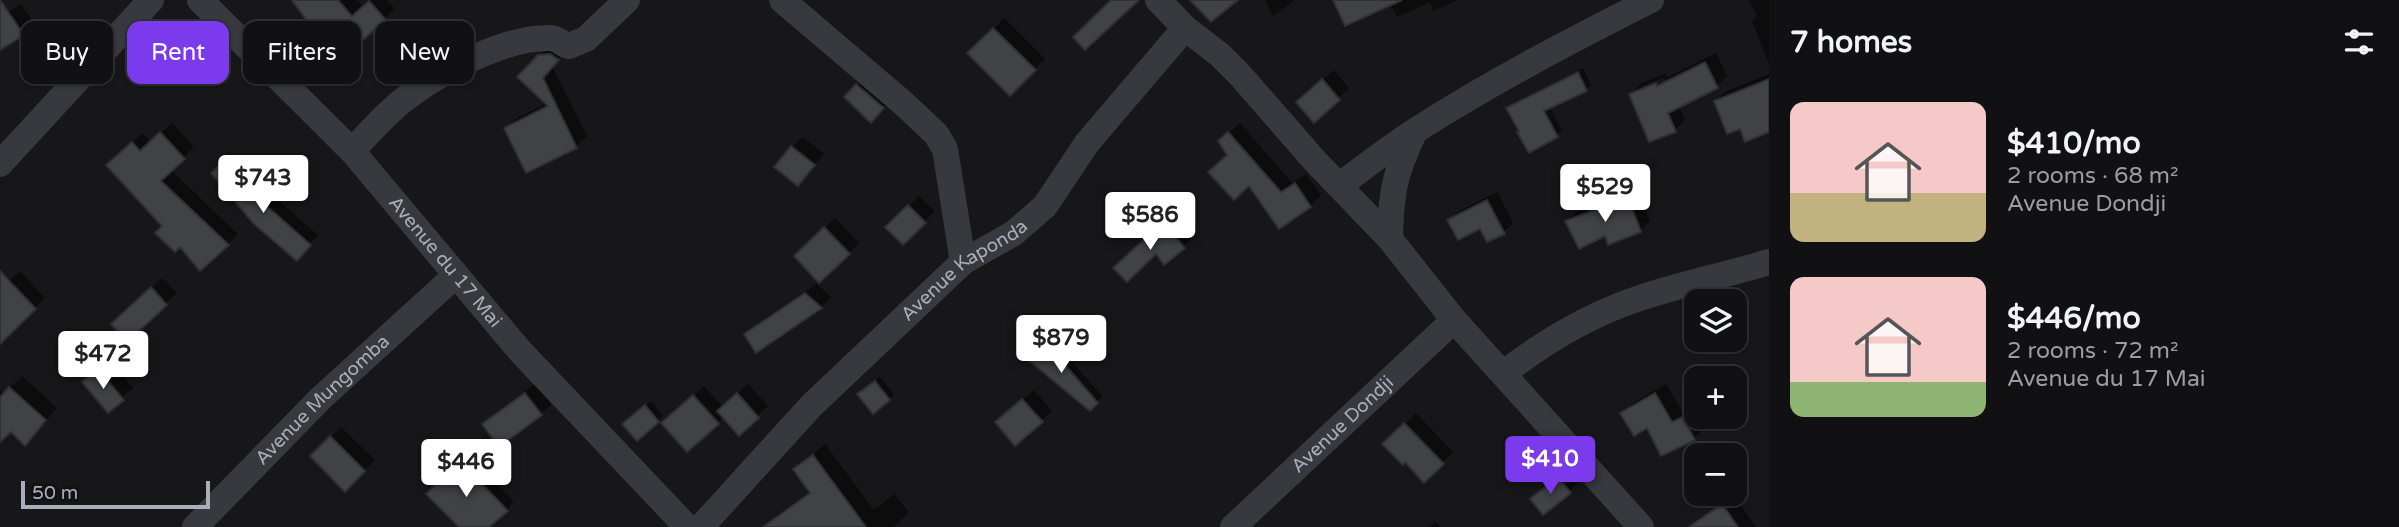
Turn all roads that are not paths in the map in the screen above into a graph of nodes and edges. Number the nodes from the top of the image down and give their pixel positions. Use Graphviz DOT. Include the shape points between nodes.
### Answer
graph roads {
  1 [pos="151,0"];
  2 [pos="200,0"];
  3 [pos="627,0"];
  4 [pos="782,0"];
  5 [pos="1158,0"];
  6 [pos="1651,0"];
  7 [pos="1185,27"];
  8 [pos="1415,131"];
  9 [pos="352,151"];
  10 [pos="0,164"];
  11 [pos="1340,185"];
  12 [pos="1390,239"];
  13 [pos="963,262"];
  14 [pos="1769,262"];
  15 [pos="455,276"];
  16 [pos="1454,320"];
  17 [pos="1504,373"];
  18 [pos="195,527"];
  19 [pos="687,527"];
  20 [pos="701,527"];
  21 [pos="1233,527"];
  22 [pos="1641,527"];
  1 -- 10 [label="street"];
  2 -- 9 [label="street, Avenue du 17 Mai"];
  3 -- 9 [label="street" via="586,39 569,46 551,38 522,41 442,75 406,98"];
  4 -- 13 [label="street" via="936,134 945,149"];
  5 -- 7 [label="street"];
  6 -- 8 [label="street"];
  7 -- 11 [label="street" via="1240,75"];
  7 -- 13 [label="street, Avenue Kaponda" via="1087,143 1045,206 1014,233"];
  8 -- 11 [label="street"];
  8 -- 12 [label="street" via="1392,189"];
  9 -- 15 [label="street, Avenue du 17 Mai"];
  11 -- 12 [label="street"];
  12 -- 16 [label="street"];
  13 -- 20 [label="street, Avenue Kaponda" via="811,406"];
  14 -- 17 [label="street" via="1617,307 1532,351"];
  15 -- 18 [label="street, Avenue Mungomba" via="321,398"];
  15 -- 19 [label="street, Avenue du 17 Mai"];
  16 -- 17 [label="street"];
  16 -- 21 [label="street, Avenue Dondji"];
  17 -- 22 [label="street"];
}
